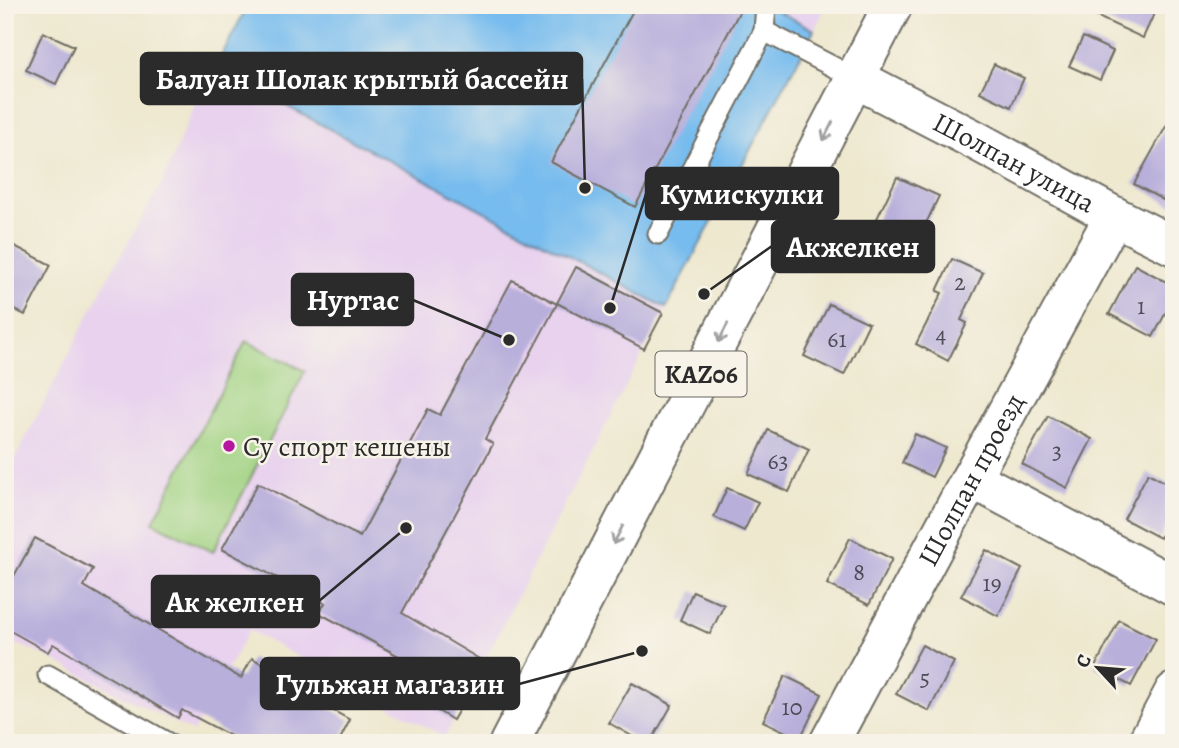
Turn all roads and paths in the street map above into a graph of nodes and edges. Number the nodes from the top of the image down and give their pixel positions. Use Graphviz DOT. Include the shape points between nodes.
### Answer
graph roads {
  1 [pos="766,5"];
  2 [pos="893,5"];
  3 [pos="764,31"];
  4 [pos="855,78"];
  5 [pos="1114,216"];
  6 [pos="658,234"];
  7 [pos="1174,246"];
  8 [pos="971,478"];
  9 [pos="1174,586"];
  10 [pos="48,675"];
  11 [pos="1174,692"];
  12 [pos="167,743"];
  13 [pos="509,743"];
  14 [pos="829,743"];
  15 [pos="1147,743"];
  1 -- 3 [label="lane"];
  2 -- 4 [label="street, KАZ06"];
  3 -- 4 [label="lane"];
  3 -- 6 [label="lane"];
  4 -- 5 [label="street, Шолпан улица"];
  4 -- 13 [label="street, KАZ06, one-way"];
  5 -- 7 [label="street, Шолпан улица"];
  5 -- 8 [label="street, Шолпан проезд"];
  8 -- 9 [label="street"];
  8 -- 14 [label="street, Шолпан проезд"];
  10 -- 12 [label="lane"];
  11 -- 15 [label="street"];
}
